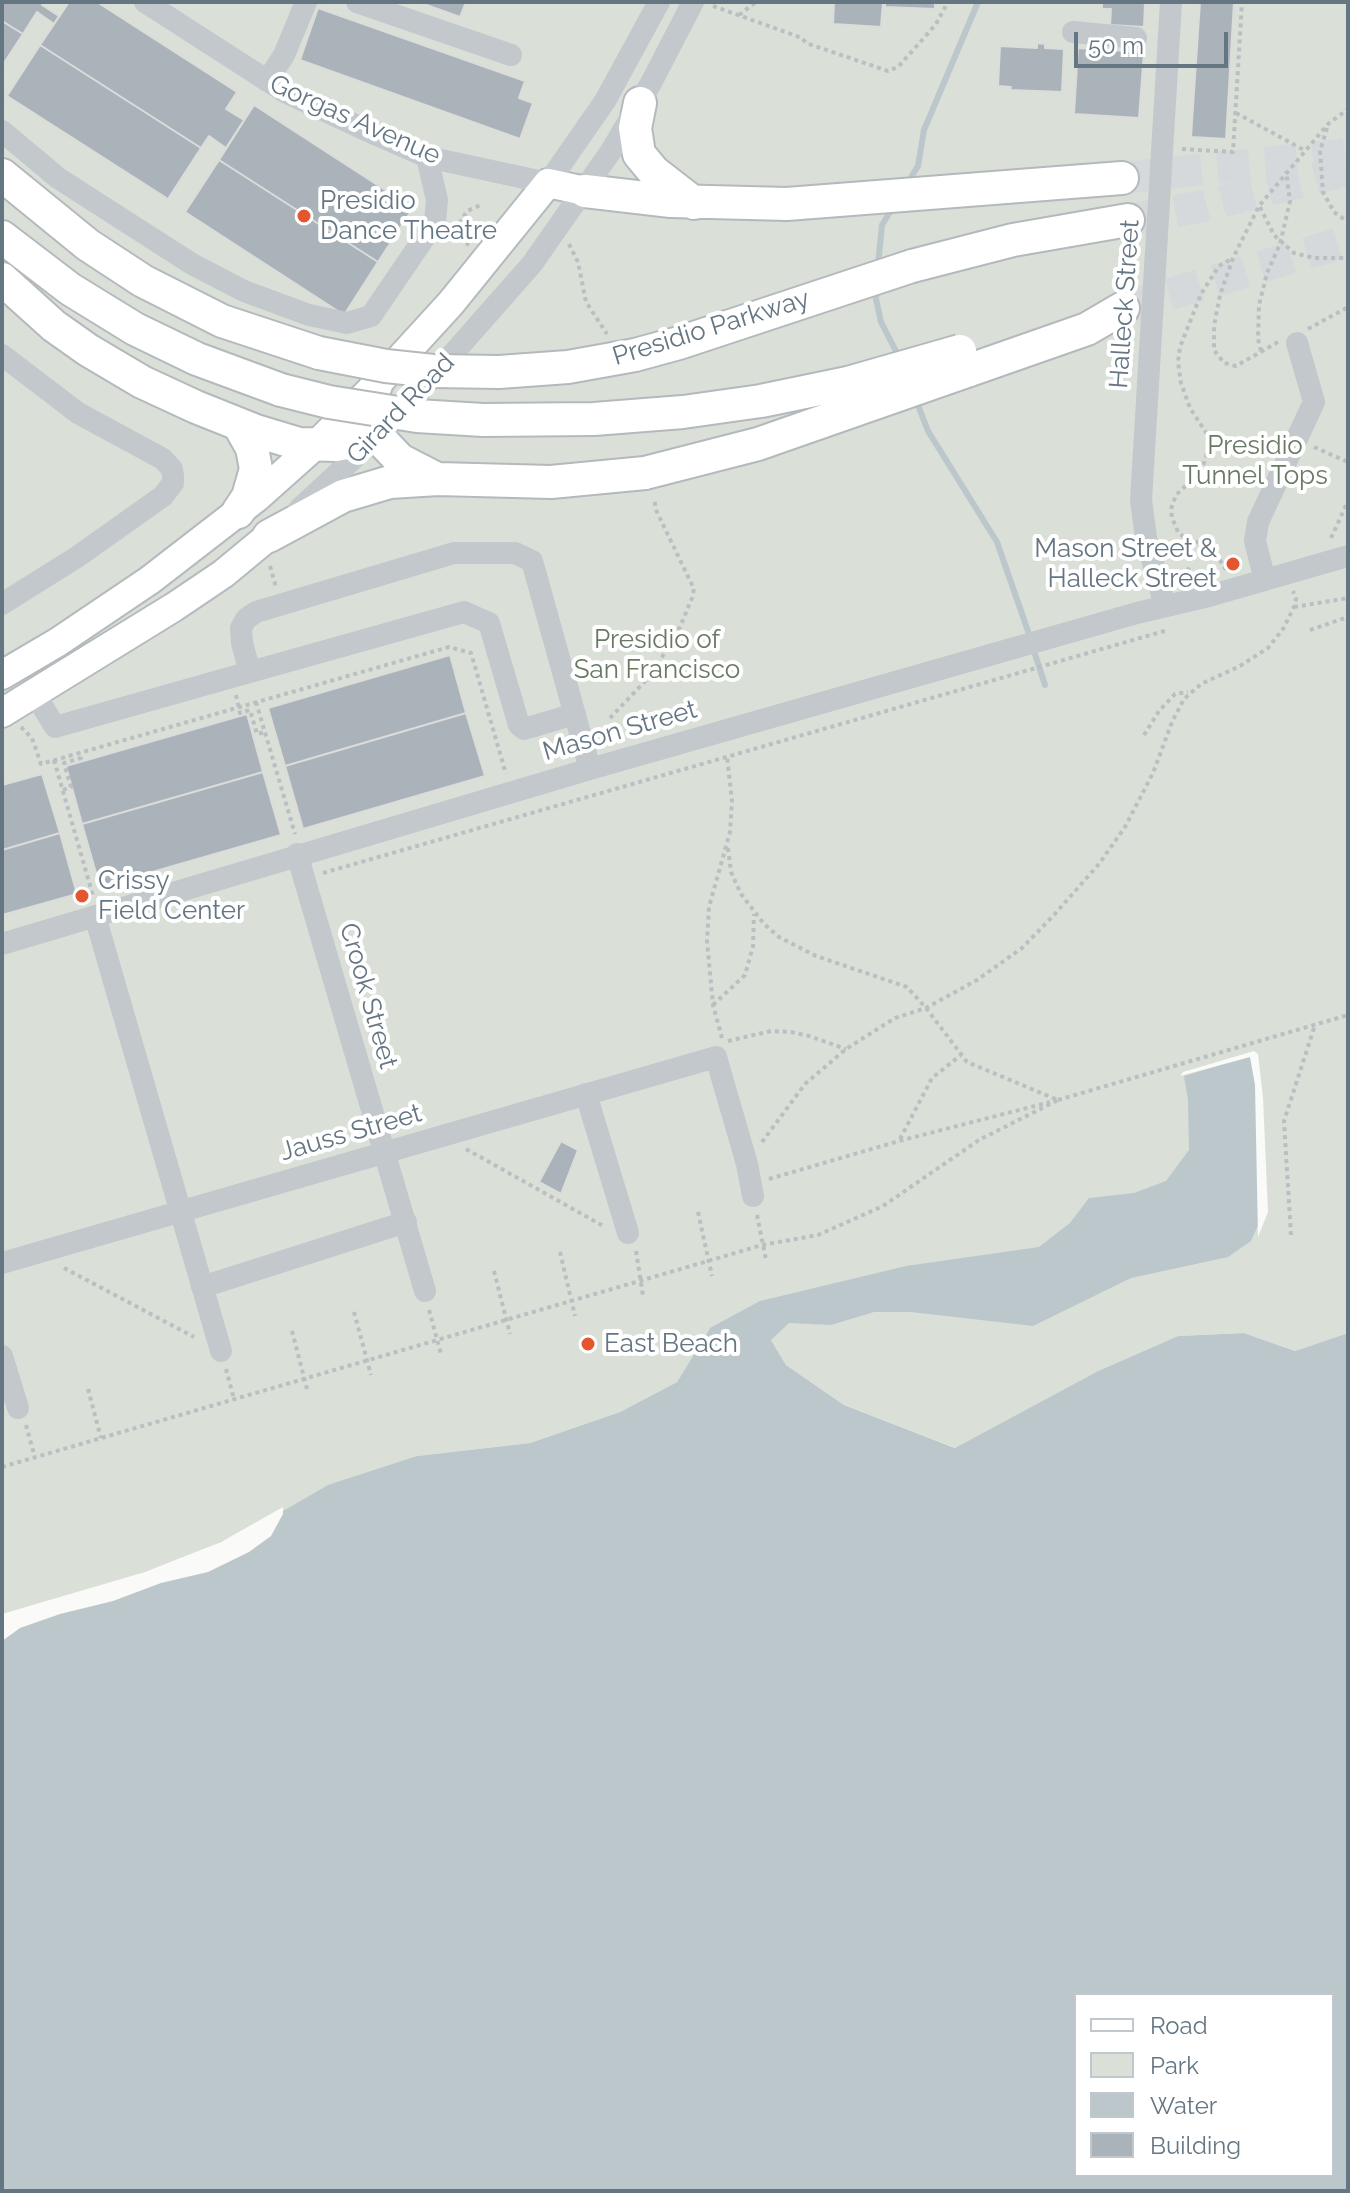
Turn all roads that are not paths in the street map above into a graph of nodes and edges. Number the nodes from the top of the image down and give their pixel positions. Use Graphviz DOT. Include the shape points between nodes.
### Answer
graph roads {
  1 [pos="145,2"];
  2 [pos="306,2"];
  3 [pos="357,2"];
  4 [pos="659,2"];
  5 [pos="693,2"];
  6 [pos="1171,2"];
  7 [pos="1073,32"];
  8 [pos="1136,38"];
  9 [pos="511,55"];
  10 [pos="267,81"];
  11 [pos="640,103"];
  12 [pos="2,131"];
  13 [pos="427,157"];
  14 [pos="2,175"];
  15 [pos="1122,178"];
  16 [pos="548,183"];
  17 [pos="585,191"];
  18 [pos="694,203"];
  19 [pos="1128,220"];
  20 [pos="2,237"];
  21 [pos="2,279"];
  22 [pos="1123,308"];
  23 [pos="1293,338"];
  24 [pos="2,355"];
  25 [pos="963,361"];
  26 [pos="376,385"];
  27 [pos="239,425"];
  28 [pos="378,437"];
  29 [pos="314,445"];
  30 [pos="454,480"];
  31 [pos="238,512"];
  32 [pos="269,536"];
  33 [pos="1348,556"];
  34 [pos="1265,580"];
  35 [pos="2,604"];
  36 [pos="1165,606"];
  37 [pos="250,672"];
  38 [pos="2,675"];
  39 [pos="35,694"];
  40 [pos="575,714"];
  41 [pos="11,719"];
  42 [pos="590,769"];
  43 [pos="297,854"];
  44 [pos="95,916"];
  45 [pos="2,944"];
  46 [pos="586,1094"];
  47 [pos="385,1153"];
  48 [pos="751,1181"];
  49 [pos="183,1212"];
  50 [pos="406,1222"];
  51 [pos="631,1238"];
  52 [pos="2,1263"];
  53 [pos="202,1287"];
  54 [pos="425,1291"];
  55 [pos="221,1351"];
  56 [pos="2,1356"];
  57 [pos="21,1414"];
  1 -- 10 [label="street, Gorgas Avenue"];
  2 -- 10 [label="street"];
  3 -- 9 [label="street"];
  4 -- 16 [label="street, Girard Road" via="605,101"];
  5 -- 11 [label="street, Girard Road"];
  6 -- 36 [label="street, Halleck Street" via="1141,500"];
  7 -- 8 [label="street"];
  10 -- 13 [label="street, Gorgas Avenue"];
  11 -- 17 [label="street, Girard Road"];
  11 -- 18 [label="highway" via="635,128 639,154"];
  12 -- 13 [label="street" via="58,178 192,264 244,291 347,323 371,316 435,222 437,200"];
  13 -- 16 [label="street, Gorgas Avenue"];
  14 -- 19 [label="highway, Presidio Parkway, bridge" via="79,239 143,281 233,325 319,353 433,371 499,372 613,359 679,343 912,266 1013,240"];
  15 -- 18 [label="highway" via="821,203"];
  16 -- 17 [label="main road, Gorgas Avenue"];
  16 -- 26 [label="main road, Girard Road" via="470,281"];
  17 -- 18 [label="highway"];
  17 -- 28 [label="street, Girard Road" via="514,286"];
  20 -- 25 [label="highway, bridge" via="70,289 207,364 329,402 417,416 483,420 683,412"];
  21 -- 27 [label="highway" via="54,326 105,361 169,396"];
  22 -- 25 [label="highway" via="1083,316"];
  23 -- 34 [label="street" via="1314,402 1258,522 1255,541"];
  24 -- 35 [label="street" via="78,413 163,459 172,469 173,483 163,496 77,557"];
  25 -- 30 [label="highway, bridge" via="758,444 668,469 570,481"];
  26 -- 28 [label="highway" via="370,402"];
  26 -- 29 [label="main road, Girard Road"];
  27 -- 29 [label="highway"];
  27 -- 31 [label="highway" via="256,469"];
  28 -- 29 [label="highway"];
  28 -- 30 [label="highway" via="400,460"];
  28 -- 32 [label="street, Girard Road"];
  29 -- 31 [label="main road, Girard Road"];
  30 -- 32 [label="highway" via="390,482 360,490"];
  31 -- 38 [label="main road, Girard Road" via="122,599"];
  32 -- 39 [label="main road, Girard Road" via="223,574"];
  33 -- 34 [label="street, Mason Street"];
  34 -- 36 [label="street, Mason Street"];
  36 -- 42 [label="street, Mason Street"];
  37 -- 39 [label="street" via="55,727"];
  37 -- 40 [label="street" via="464,612 489,623 519,725 524,729"];
  37 -- 40 [label="street" via="241,628 256,612 454,553 515,553 532,561"];
  39 -- 41 [label="main road, Girard Road"];
  40 -- 42 [label="street"];
  42 -- 43 [label="street, Mason Street"];
  43 -- 44 [label="street, Mason Street"];
  43 -- 47 [label="street, Crook Street"];
  44 -- 45 [label="street, Mason Street"];
  44 -- 49 [label="street"];
  46 -- 47 [label="street, Jauss Street"];
  46 -- 48 [label="street, Jauss Street" via="716,1057"];
  46 -- 51 [label="street"];
  47 -- 49 [label="street, Jauss Street"];
  47 -- 50 [label="street, Crook Street"];
  49 -- 52 [label="street, Jauss Street"];
  49 -- 53 [label="street"];
  50 -- 53 [label="street"];
  50 -- 54 [label="street, Crook Street"];
  53 -- 55 [label="street"];
  56 -- 57 [label="street"];
}
